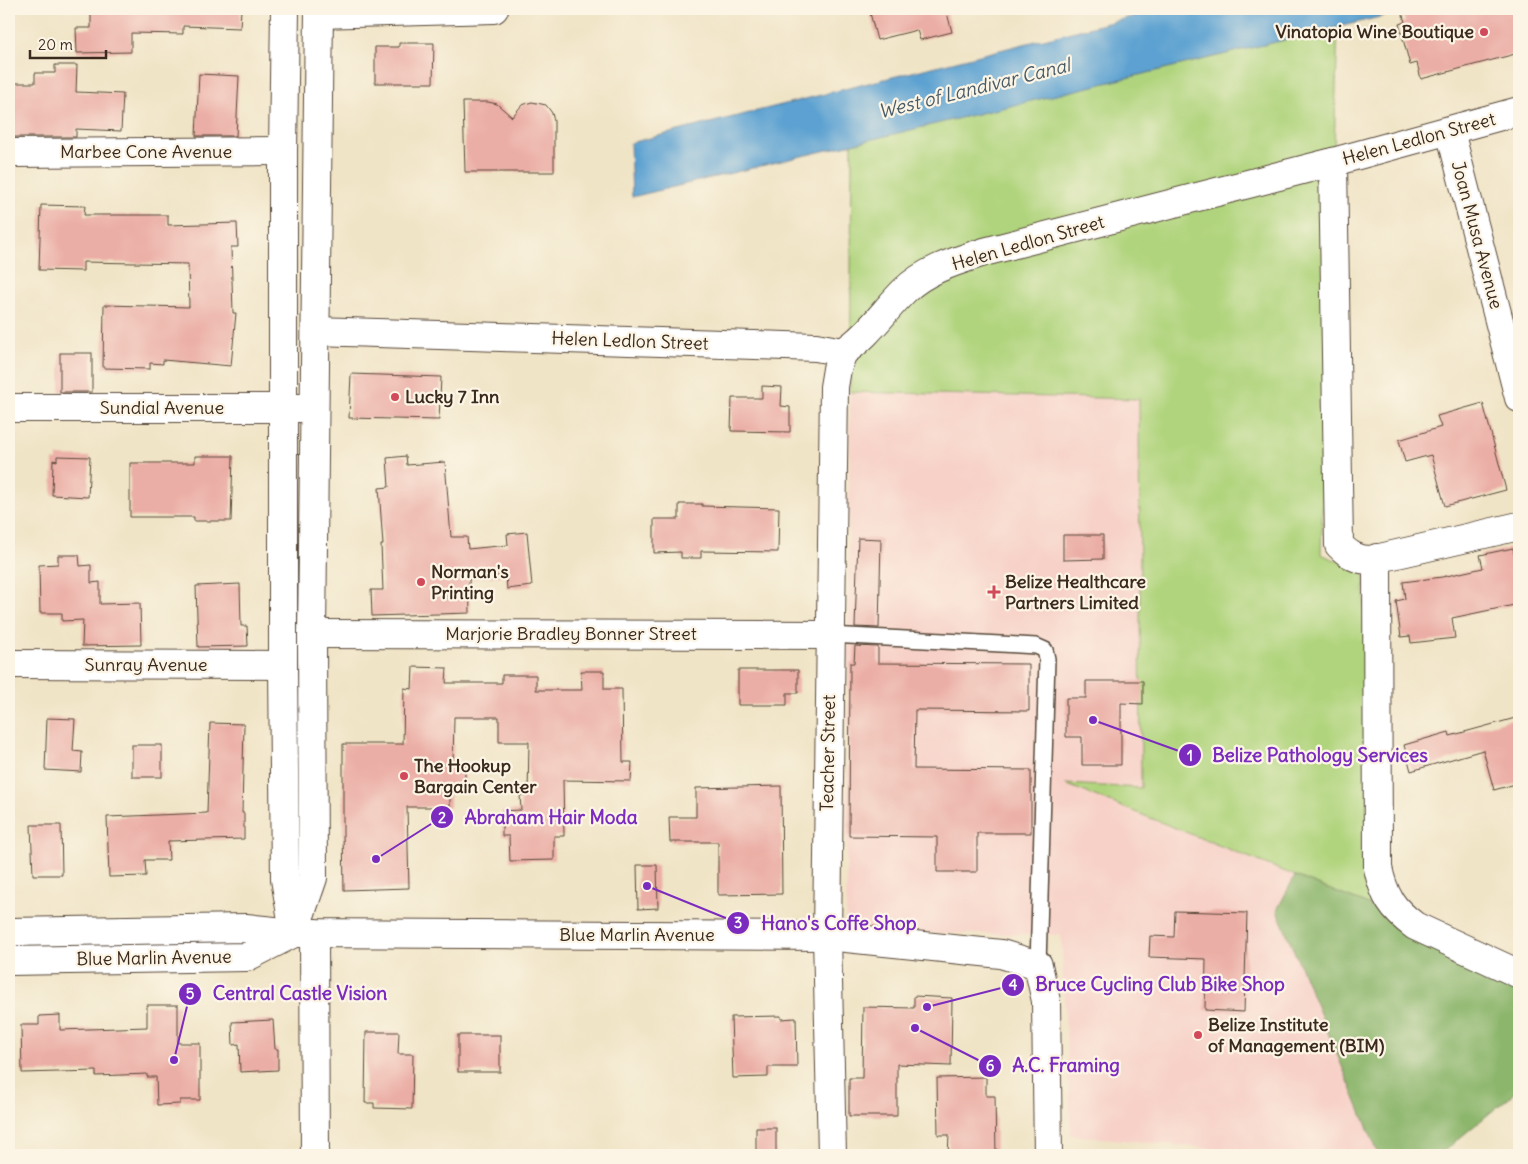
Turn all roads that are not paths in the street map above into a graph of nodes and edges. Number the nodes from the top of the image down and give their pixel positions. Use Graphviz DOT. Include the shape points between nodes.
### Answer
graph roads {
  1 [pos="286,9"];
  2 [pos="494,9"];
  3 [pos="319,11"];
  4 [pos="1519,111"];
  5 [pos="1450,131"];
  6 [pos="283,151"];
  7 [pos="9,153"];
  8 [pos="1333,162"];
  9 [pos="316,331"];
  10 [pos="843,352"];
  11 [pos="1519,398"];
  12 [pos="9,408"];
  13 [pos="283,408"];
  14 [pos="314,408"];
  15 [pos="1519,526"];
  16 [pos="1378,558"];
  17 [pos="312,634"];
  18 [pos="830,635"];
  19 [pos="9,664"];
  20 [pos="283,665"];
  21 [pos="9,932"];
  22 [pos="304,933"];
  23 [pos="827,936"];
  24 [pos="9,961"];
  25 [pos="1038,966"];
  26 [pos="1519,974"];
  27 [pos="315,1155"];
  28 [pos="832,1155"];
  29 [pos="1048,1155"];
  1 -- 6 [label="street"];
  2 -- 3 [label="street"];
  3 -- 9 [label="street"];
  4 -- 5 [label="street, Helen Ledlon Street"];
  5 -- 8 [label="street, Helen Ledlon Street"];
  5 -- 11 [label="street, Joan Musa Avenue"];
  6 -- 7 [label="street, Marbee Cone Avenue"];
  6 -- 13 [label="street"];
  8 -- 10 [label="street, Helen Ledlon Street" via="984,252 953,263 926,275 905,290 866,335"];
  8 -- 16 [label="street" via="1339,546 1356,558"];
  9 -- 10 [label="street, Helen Ledlon Street" via="806,346"];
  9 -- 14 [label="street"];
  10 -- 18 [label="street, Teacher Street" via="834,387"];
  12 -- 13 [label="street, Sundial Avenue"];
  13 -- 14 [label="street, Sundial Avenue"];
  13 -- 20 [label="street"];
  14 -- 17 [label="street"];
  15 -- 16 [label="street"];
  16 -- 26 [label="street" via="1378,868 1382,885 1401,916 1415,926"];
  17 -- 18 [label="street, Marjorie Bradley Bonner Street"];
  17 -- 22 [label="street" via="313,878"];
  18 -- 23 [label="street, Teacher Street"];
  18 -- 25 [label="lane" via="1036,646 1044,650 1047,658"];
  19 -- 20 [label="street, Sunray Avenue"];
  20 -- 22 [label="street" via="285,879"];
  21 -- 22 [label="street, Blue Marlin Avenue" via="246,928"];
  22 -- 23 [label="street, Blue Marlin Avenue"];
  22 -- 24 [label="street, Blue Marlin Avenue" via="247,957"];
  22 -- 27 [label="street"];
  23 -- 25 [label="street, Blue Marlin Avenue" via="1001,954"];
  23 -- 28 [label="street, Teacher Street"];
  25 -- 29 [label="street" via="1046,1001"];
}
